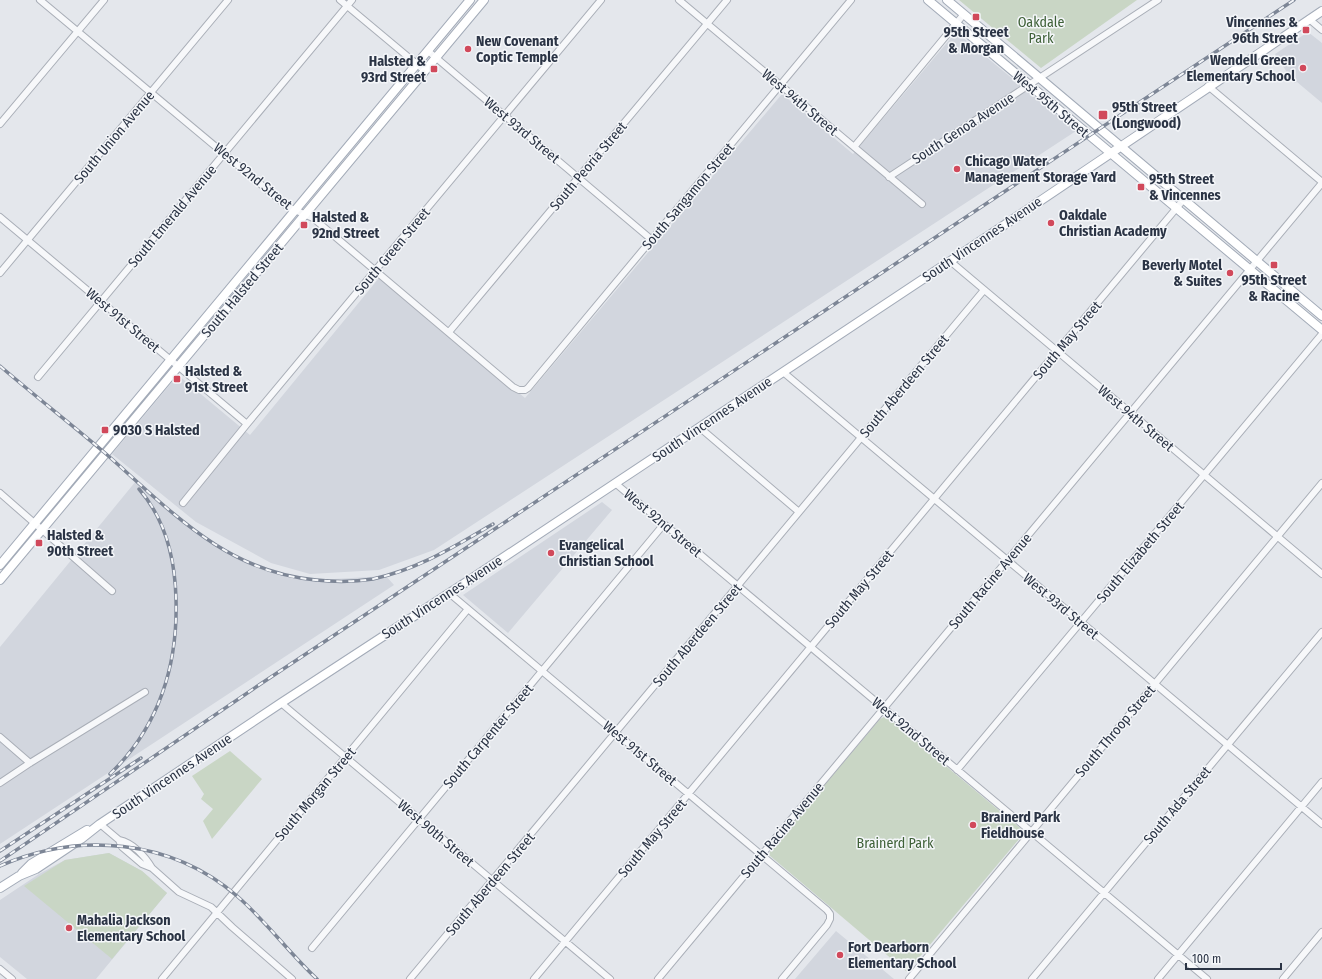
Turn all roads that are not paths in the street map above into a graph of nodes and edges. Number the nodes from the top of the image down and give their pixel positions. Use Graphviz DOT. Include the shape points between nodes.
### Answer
graph roads {
  1 [pos="40,0"];
  2 [pos="104,0"];
  3 [pos="228,0"];
  4 [pos="340,0"];
  5 [pos="352,0"];
  6 [pos="470,0"];
  7 [pos="484,0"];
  8 [pos="601,0"];
  9 [pos="679,0"];
  10 [pos="727,0"];
  11 [pos="851,0"];
  12 [pos="928,0"];
  13 [pos="946,0"];
  14 [pos="1158,0"];
  15 [pos="347,6"];
  16 [pos="1322,11"];
  17 [pos="964,14"];
  18 [pos="1309,19"];
  19 [pos="707,23"];
  20 [pos="956,23"];
  21 [pos="1322,30"];
  22 [pos="78,31"];
  23 [pos="428,51"];
  24 [pos="436,57"];
  25 [pos="417,65"];
  26 [pos="424,71"];
  27 [pos="1040,78"];
  28 [pos="780,85"];
  29 [pos="1030,85"];
  30 [pos="1208,86"];
  31 [pos="151,93"];
  32 [pos="505,116"];
  33 [pos="0,124"];
  34 [pos="854,147"];
  35 [pos="1121,147"];
  36 [pos="224,154"];
  37 [pos="1111,154"];
  38 [pos="889,177"];
  39 [pos="578,178"];
  40 [pos="1322,183"];
  41 [pos="1184,199"];
  42 [pos="922,204"];
  43 [pos="1177,208"];
  44 [pos="295,210"];
  45 [pos="305,215"];
  46 [pos="0,217"];
  47 [pos="28,240"];
  48 [pos="652,240"];
  49 [pos="950,261"];
  50 [pos="1257,261"];
  51 [pos="376,270"];
  52 [pos="1250,270"];
  53 [pos="0,274"];
  54 [pos="984,290"];
  55 [pos="101,301"];
  56 [pos="1322,316"];
  57 [pos="1322,330"];
  58 [pos="449,332"];
  59 [pos="1322,334"];
  60 [pos="1057,352"];
  61 [pos="171,360"];
  62 [pos="178,366"];
  63 [pos="782,372"];
  64 [pos="38,377"];
  65 [pos="525,390"];
  66 [pos="1130,413"];
  67 [pos="247,424"];
  68 [pos="699,427"];
  69 [pos="861,438"];
  70 [pos="1204,475"];
  71 [pos="615,483"];
  72 [pos="1322,484"];
  73 [pos="0,493"];
  74 [pos="934,499"];
  75 [pos="183,503"];
  76 [pos="799,512"];
  77 [pos="35,523"];
  78 [pos="664,524"];
  79 [pos="42,530"];
  80 [pos="1278,537"];
  81 [pos="1007,560"];
  82 [pos="0,565"];
  83 [pos="1322,574"];
  84 [pos="0,580"];
  85 [pos="738,586"];
  86 [pos="112,591"];
  87 [pos="449,593"];
  88 [pos="468,609"];
  89 [pos="1081,622"];
  90 [pos="1322,632"];
  91 [pos="811,647"];
  92 [pos="541,671"];
  93 [pos="1155,684"];
  94 [pos="145,692"];
  95 [pos="281,703"];
  96 [pos="884,708"];
  97 [pos="615,733"];
  98 [pos="0,737"];
  99 [pos="1227,745"];
  100 [pos="346,757"];
  101 [pos="30,763"];
  102 [pos="957,770"];
  103 [pos="0,782"];
  104 [pos="1322,782"];
  105 [pos="688,794"];
  106 [pos="1301,807"];
  107 [pos="419,819"];
  108 [pos="100,824"];
  109 [pos="1322,824"];
  110 [pos="1031,832"];
  111 [pos="761,855"];
  112 [pos="492,880"];
  113 [pos="0,888"];
  114 [pos="1103,892"];
  115 [pos="217,912"];
  116 [pos="1322,932"];
  117 [pos="566,942"];
  118 [pos="312,948"];
  119 [pos="1178,955"];
  120 [pos="0,969"];
  121 [pos="289,978"];
  122 [pos="12,979"];
  123 [pos="162,979"];
  124 [pos="410,979"];
  125 [pos="534,979"];
  126 [pos="610,979"];
  127 [pos="658,979"];
  128 [pos="782,979"];
  129 [pos="909,979"];
  130 [pos="1032,979"];
  131 [pos="1158,979"];
  132 [pos="1207,979"];
  133 [pos="1283,979"];
  1 -- 22 [label="street, West 92nd Street"];
  2 -- 22 [label="street"];
  3 -- 31 [label="street, South Union Avenue"];
  4 -- 15 [label="street"];
  5 -- 15 [label="street, South Emerald Avenue"];
  6 -- 23 [label="main road, South Halsted Street"];
  7 -- 24 [label="main road, South Halsted Street"];
  8 -- 32 [label="street, South Green Street"];
  9 -- 19 [label="street, West 94th Street"];
  10 -- 19 [label="street, South Peoria Street"];
  11 -- 28 [label="street, South Sangamon Street"];
  12 -- 20 [label="main road, West 95th Street"];
  13 -- 17 [label="main road, West 95th Street"];
  14 -- 27 [label="street, South Genoa Avenue"];
  15 -- 25 [label="street"];
  15 -- 36 [label="street, South Emerald Avenue"];
  16 -- 18 [label="main road, South Vincennes Avenue"];
  17 -- 20 [label="street"];
  17 -- 27 [label="main road, West 95th Street"];
  18 -- 21 [label="street"];
  18 -- 30 [label="main road, South Vincennes Avenue"];
  19 -- 28 [label="street, West 94th Street"];
  19 -- 39 [label="street, South Peoria Street"];
  20 -- 29 [label="main road, West 95th Street"];
  20 -- 34 [label="street"];
  22 -- 31 [label="street, West 92nd Street"];
  22 -- 33 [label="street"];
  23 -- 24 [label="street, West 93rd Street"];
  23 -- 25 [label="main road, South Halsted Street"];
  24 -- 26 [label="main road, South Halsted Street"];
  24 -- 32 [label="street, West 93rd Street"];
  25 -- 26 [label="street"];
  25 -- 44 [label="main road, South Halsted Street"];
  26 -- 45 [label="main road, South Halsted Street"];
  27 -- 29 [label="street, South Genoa Avenue"];
  27 -- 35 [label="main road, West 95th Street"];
  28 -- 34 [label="street, West 94th Street"];
  28 -- 48 [label="street, South Sangamon Street"];
  29 -- 37 [label="main road, West 95th Street"];
  29 -- 38 [label="street, South Genoa Avenue"];
  30 -- 35 [label="main road, South Vincennes Avenue"];
  30 -- 40 [label="street"];
  31 -- 36 [label="street, West 92nd Street"];
  31 -- 47 [label="street, South Union Avenue"];
  32 -- 39 [label="street, West 93rd Street"];
  32 -- 51 [label="street, South Green Street"];
  34 -- 38 [label="street, West 94th Street"];
  35 -- 37 [label="main road, South Vincennes Avenue"];
  35 -- 41 [label="main road, West 95th Street"];
  36 -- 44 [label="street, West 92nd Street"];
  36 -- 55 [label="street, South Emerald Avenue"];
  37 -- 43 [label="main road, West 95th Street"];
  37 -- 49 [label="main road, South Vincennes Avenue"];
  38 -- 42 [label="street, West 94th Street"];
  39 -- 48 [label="street, West 93rd Street"];
  39 -- 58 [label="street, South Peoria Street"];
  40 -- 50 [label="street, South Racine Avenue"];
  41 -- 43 [label="street, South May Street"];
  41 -- 50 [label="main road, West 95th Street"];
  43 -- 52 [label="main road, West 95th Street"];
  43 -- 60 [label="street, South May Street"];
  44 -- 45 [label="street, West 92nd Street"];
  44 -- 61 [label="main road, South Halsted Street"];
  45 -- 51 [label="street, West 92nd Street" via="313,218"];
  45 -- 62 [label="main road, South Halsted Street"];
  46 -- 47 [label="street, West 91st Street"];
  47 -- 53 [label="street, South Union Avenue"];
  47 -- 55 [label="street, West 91st Street"];
  48 -- 65 [label="street, South Sangamon Street"];
  49 -- 54 [label="street, West 94th Street"];
  49 -- 63 [label="main road, South Vincennes Avenue"];
  50 -- 52 [label="street, South Racine Avenue"];
  50 -- 56 [label="main road, West 95th Street"];
  51 -- 58 [label="street, West 92nd Street"];
  51 -- 67 [label="street, South Green Street"];
  52 -- 57 [label="main road, West 95th Street"];
  52 -- 66 [label="street, South Racine Avenue"];
  54 -- 60 [label="street, West 94th Street"];
  54 -- 69 [label="street, South Aberdeen Street"];
  55 -- 61 [label="street, West 91st Street"];
  55 -- 64 [label="street, South Emerald Avenue"];
  58 -- 65 [label="street, West 92nd Street" via="513,387"];
  59 -- 70 [label="street, South Elizabeth Street"];
  60 -- 66 [label="street, West 94th Street"];
  60 -- 74 [label="street, South May Street"];
  61 -- 62 [label="street, West 91st Street"];
  61 -- 77 [label="main road, South Halsted Street"];
  62 -- 67 [label="street, West 91st Street"];
  62 -- 79 [label="main road, South Halsted Street"];
  63 -- 68 [label="main road, South Vincennes Avenue"];
  63 -- 69 [label="street, West 93rd Street"];
  66 -- 70 [label="street, West 94th Street"];
  66 -- 81 [label="street, South Racine Avenue"];
  67 -- 75 [label="street, South Green Street"];
  68 -- 71 [label="main road, South Vincennes Avenue"];
  68 -- 76 [label="street"];
  69 -- 74 [label="street, West 93rd Street"];
  69 -- 76 [label="street, South Aberdeen Street"];
  70 -- 80 [label="street, West 94th Street"];
  70 -- 89 [label="street, South Elizabeth Street"];
  71 -- 78 [label="street, West 92nd Street"];
  71 -- 87 [label="main road, South Vincennes Avenue"];
  72 -- 80 [label="street, South Throop Street"];
  73 -- 77 [label="street"];
  74 -- 81 [label="street, West 93rd Street"];
  74 -- 91 [label="street, South May Street"];
  76 -- 85 [label="street, South Aberdeen Street"];
  77 -- 79 [label="street"];
  77 -- 82 [label="main road, South Halsted Street"];
  78 -- 85 [label="street, West 92nd Street"];
  78 -- 92 [label="street, South Carpenter Street"];
  79 -- 84 [label="main road, South Halsted Street"];
  79 -- 86 [label="street"];
  80 -- 83 [label="street, West 94th Street"];
  80 -- 93 [label="street, South Throop Street"];
  81 -- 89 [label="street, West 93rd Street"];
  81 -- 96 [label="street, South Racine Avenue"];
  85 -- 91 [label="street, West 92nd Street"];
  85 -- 97 [label="street, South Aberdeen Street"];
  87 -- 88 [label="street, West 91st Street"];
  87 -- 95 [label="main road, South Vincennes Avenue"];
  88 -- 92 [label="street, West 91st Street"];
  88 -- 100 [label="street, South Morgan Street"];
  89 -- 93 [label="street, West 93rd Street"];
  89 -- 102 [label="street, South Elizabeth Street"];
  90 -- 99 [label="street, South Ada Street"];
  91 -- 96 [label="street, West 92nd Street"];
  91 -- 105 [label="street, South May Street"];
  92 -- 97 [label="street, West 91st Street"];
  92 -- 107 [label="street, South Carpenter Street"];
  93 -- 99 [label="street, West 93rd Street"];
  93 -- 110 [label="street, South Throop Street"];
  94 -- 101 [label="street"];
  95 -- 100 [label="street, West 90th Street"];
  95 -- 108 [label="main road, South Vincennes Avenue"];
  96 -- 102 [label="street, West 92nd Street"];
  96 -- 111 [label="street, South Racine Avenue"];
  97 -- 105 [label="street, West 91st Street"];
  97 -- 112 [label="street, South Aberdeen Street"];
  98 -- 101 [label="street"];
  99 -- 106 [label="street, West 93rd Street"];
  99 -- 114 [label="street, South Ada Street"];
  100 -- 107 [label="street, West 90th Street"];
  100 -- 115 [label="street, South Morgan Street"];
  101 -- 103 [label="street"];
  102 -- 110 [label="street, West 92nd Street"];
  104 -- 106 [label="street"];
  105 -- 111 [label="street, West 91st Street"];
  105 -- 117 [label="street, South May Street"];
  106 -- 109 [label="street, West 93rd Street"];
  106 -- 119 [label="street"];
  107 -- 112 [label="street, West 90th Street"];
  107 -- 118 [label="street, South Carpenter Street"];
  108 -- 113 [label="main road, South Vincennes Avenue" via="31,864"];
  108 -- 115 [label="street" via="142,864 152,868 180,892"];
  110 -- 114 [label="street, West 92nd Street"];
  110 -- 129 [label="street, South Throop Street"];
  111 -- 127 [label="street, South Racine Avenue"];
  111 -- 128 [label="street, West 91st Street" via="830,914 827,925"];
  112 -- 117 [label="street, West 90th Street"];
  112 -- 124 [label="street, South Aberdeen Street"];
  114 -- 119 [label="street, West 92nd Street"];
  114 -- 130 [label="street, South Ada Street"];
  115 -- 121 [label="street"];
  115 -- 123 [label="street, South Morgan Street"];
  116 -- 133 [label="street"];
  117 -- 125 [label="street, South May Street"];
  117 -- 126 [label="street, West 90th Street"];
  119 -- 131 [label="street"];
  119 -- 132 [label="street, West 92nd Street"];
  120 -- 122 [label="street"];
}
